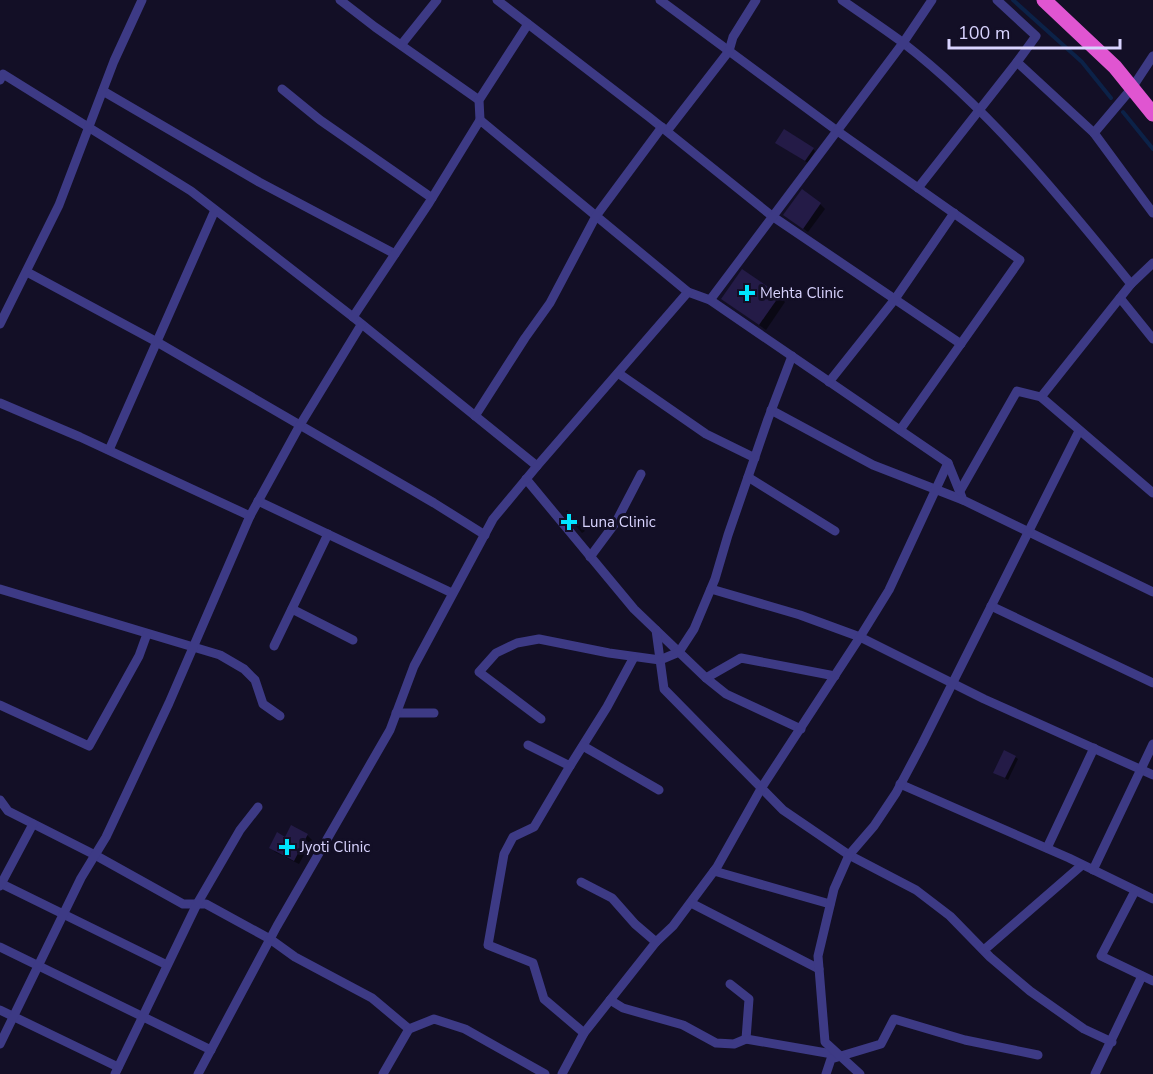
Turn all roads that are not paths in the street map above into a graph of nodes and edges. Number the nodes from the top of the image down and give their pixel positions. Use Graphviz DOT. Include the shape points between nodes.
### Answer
graph roads {
  1 [pos="142,0"];
  2 [pos="340,0"];
  3 [pos="437,0"];
  4 [pos="497,0"];
  5 [pos="660,0"];
  6 [pos="756,0"];
  7 [pos="842,0"];
  8 [pos="932,0"];
  9 [pos="997,0"];
  10 [pos="1044,0"];
  11 [pos="528,24"];
  12 [pos="903,43"];
  13 [pos="402,45"];
  14 [pos="729,51"];
  15 [pos="1153,56"];
  16 [pos="1017,62"];
  17 [pos="0,80"];
  18 [pos="1132,88"];
  19 [pos="282,89"];
  20 [pos="103,91"];
  21 [pos="479,100"];
  22 [pos="978,111"];
  23 [pos="1153,114"];
  24 [pos="480,120"];
  25 [pos="89,128"];
  26 [pos="664,129"];
  27 [pos="836,130"];
  28 [pos="1094,133"];
  29 [pos="918,188"];
  30 [pos="432,198"];
  31 [pos="215,210"];
  32 [pos="954,213"];
  33 [pos="1153,213"];
  34 [pos="596,216"];
  35 [pos="772,216"];
  36 [pos="395,254"];
  37 [pos="1153,263"];
  38 [pos="27,272"];
  39 [pos="1131,284"];
  40 [pos="688,292"];
  41 [pos="1120,298"];
  42 [pos="895,299"];
  43 [pos="710,300"];
  44 [pos="353,317"];
  45 [pos="0,324"];
  46 [pos="362,325"];
  47 [pos="1153,339"];
  48 [pos="157,342"];
  49 [pos="961,344"];
  50 [pos="792,356"];
  51 [pos="618,373"];
  52 [pos="829,382"];
  53 [pos="1041,397"];
  54 [pos="0,403"];
  55 [pos="771,410"];
  56 [pos="475,416"];
  57 [pos="300,425"];
  58 [pos="900,430"];
  59 [pos="1079,431"];
  60 [pos="109,450"];
  61 [pos="755,458"];
  62 [pos="948,463"];
  63 [pos="537,466"];
  64 [pos="641,474"];
  65 [pos="748,477"];
  66 [pos="526,479"];
  67 [pos="936,490"];
  68 [pos="1153,493"];
  69 [pos="962,496"];
  70 [pos="258,501"];
  71 [pos="250,516"];
  72 [pos="835,531"];
  73 [pos="1028,532"];
  74 [pos="328,534"];
  75 [pos="485,535"];
  76 [pos="590,556"];
  77 [pos="0,589"];
  78 [pos="711,589"];
  79 [pos="1153,592"];
  80 [pos="452,593"];
  81 [pos="991,606"];
  82 [pos="292,609"];
  83 [pos="656,630"];
  84 [pos="147,634"];
  85 [pos="860,637"];
  86 [pos="353,640"];
  87 [pos="274,646"];
  88 [pos="192,648"];
  89 [pos="679,652"];
  90 [pos="634,657"];
  91 [pos="660,660"];
  92 [pos="835,676"];
  93 [pos="706,678"];
  94 [pos="953,683"];
  95 [pos="1153,683"];
  96 [pos="0,705"];
  97 [pos="396,713"];
  98 [pos="434,713"];
  99 [pos="280,716"];
  100 [pos="540,719"];
  101 [pos="801,729"];
  102 [pos="1153,744"];
  103 [pos="528,746"];
  104 [pos="583,746"];
  105 [pos="1094,748"];
  106 [pos="570,766"];
  107 [pos="1141,770"];
  108 [pos="1153,776"];
  109 [pos="900,784"];
  110 [pos="762,787"];
  111 [pos="659,790"];
  112 [pos="2,806"];
  113 [pos="258,807"];
  114 [pos="33,824"];
  115 [pos="1047,848"];
  116 [pos="95,855"];
  117 [pos="849,855"];
  118 [pos="1082,865"];
  119 [pos="1093,870"];
  120 [pos="714,871"];
  121 [pos="581,882"];
  122 [pos="0,884"];
  123 [pos="1136,891"];
  124 [pos="1153,899"];
  125 [pos="691,903"];
  126 [pos="197,904"];
  127 [pos="830,904"];
  128 [pos="64,914"];
  129 [pos="270,939"];
  130 [pos="656,942"];
  131 [pos="0,946"];
  132 [pos="984,950"];
  133 [pos="167,965"];
  134 [pos="38,966"];
  135 [pos="819,969"];
  136 [pos="1142,976"];
  137 [pos="1153,981"];
  138 [pos="730,984"];
  139 [pos="610,1000"];
  140 [pos="0,1010"];
  141 [pos="14,1016"];
  142 [pos="142,1017"];
  143 [pos="409,1029"];
  144 [pos="584,1033"];
  145 [pos="746,1039"];
  146 [pos="1112,1042"];
  147 [pos="0,1044"];
  148 [pos="211,1050"];
  149 [pos="1038,1054"];
  150 [pos="838,1055"];
  151 [pos="116,1071"];
  152 [pos="198,1074"];
  153 [pos="383,1074"];
  154 [pos="545,1074"];
  155 [pos="562,1074"];
  156 [pos="826,1074"];
  157 [pos="860,1074"];
  158 [pos="1095,1074"];
  1 -- 20 [label="street"];
  2 -- 13 [label="street"];
  3 -- 13 [label="street"];
  4 -- 11 [label="street"];
  5 -- 14 [label="street"];
  6 -- 14 [label="street" via="733,36"];
  7 -- 12 [label="street"];
  8 -- 12 [label="street"];
  9 -- 16 [label="street" via="1036,36"];
  10 -- 18 [label="highway"];
  11 -- 21 [label="street"];
  11 -- 26 [label="street"];
  12 -- 22 [label="street"];
  12 -- 27 [label="street"];
  13 -- 21 [label="street"];
  14 -- 26 [label="street"];
  14 -- 27 [label="street"];
  15 -- 18 [label="street"];
  16 -- 22 [label="street"];
  16 -- 28 [label="street"];
  17 -- 25 [label="street" via="3,74"];
  18 -- 23 [label="highway"];
  18 -- 28 [label="street"];
  19 -- 30 [label="street"];
  20 -- 25 [label="street"];
  20 -- 36 [label="street" via="259,182"];
  21 -- 24 [label="street"];
  22 -- 29 [label="street"];
  22 -- 39 [label="street" via="1052,188"];
  24 -- 30 [label="street"];
  24 -- 34 [label="street"];
  25 -- 31 [label="street"];
  25 -- 38 [label="street"];
  26 -- 34 [label="street"];
  26 -- 35 [label="street"];
  27 -- 29 [label="street"];
  27 -- 35 [label="street"];
  28 -- 33 [label="street"];
  29 -- 32 [label="street"];
  30 -- 36 [label="street"];
  31 -- 44 [label="street"];
  31 -- 48 [label="street"];
  32 -- 42 [label="street"];
  32 -- 49 [label="street" via="1020,260"];
  34 -- 40 [label="street"];
  34 -- 56 [label="street" via="549,303"];
  35 -- 42 [label="street"];
  35 -- 43 [label="street"];
  36 -- 44 [label="street"];
  37 -- 39 [label="street"];
  38 -- 45 [label="street"];
  38 -- 48 [label="street"];
  39 -- 41 [label="street"];
  40 -- 43 [label="street"];
  40 -- 51 [label="street"];
  41 -- 47 [label="street"];
  41 -- 53 [label="street"];
  42 -- 49 [label="street"];
  42 -- 52 [label="street"];
  43 -- 50 [label="street"];
  44 -- 46 [label="street"];
  46 -- 56 [label="street"];
  46 -- 57 [label="street"];
  48 -- 57 [label="street"];
  48 -- 60 [label="street"];
  49 -- 58 [label="street"];
  50 -- 52 [label="street"];
  50 -- 55 [label="street"];
  51 -- 61 [label="street" via="706,434"];
  51 -- 63 [label="street"];
  52 -- 58 [label="street"];
  53 -- 59 [label="street"];
  53 -- 69 [label="street" via="1017,391"];
  54 -- 60 [label="street"];
  55 -- 61 [label="street"];
  55 -- 67 [label="street" via="873,465"];
  56 -- 63 [label="street"];
  57 -- 70 [label="street"];
  57 -- 75 [label="street"];
  58 -- 62 [label="street"];
  59 -- 68 [label="street"];
  59 -- 73 [label="street"];
  60 -- 71 [label="street"];
  61 -- 65 [label="street"];
  62 -- 67 [label="street"];
  62 -- 69 [label="street"];
  63 -- 66 [label="street"];
  64 -- 76 [label="street" via="616,522"];
  65 -- 72 [label="street"];
  65 -- 78 [label="street"];
  66 -- 75 [label="street"];
  66 -- 76 [label="street"];
  67 -- 69 [label="street"];
  67 -- 85 [label="street" via="889,590"];
  69 -- 73 [label="street"];
  70 -- 71 [label="street"];
  70 -- 74 [label="street"];
  71 -- 88 [label="street"];
  73 -- 79 [label="street"];
  73 -- 81 [label="street"];
  74 -- 80 [label="street"];
  74 -- 82 [label="street"];
  75 -- 80 [label="street"];
  76 -- 83 [label="street"];
  77 -- 84 [label="street"];
  78 -- 85 [label="street"];
  78 -- 89 [label="street"];
  80 -- 97 [label="street" via="414,666"];
  81 -- 94 [label="street"];
  81 -- 95 [label="street"];
  82 -- 86 [label="street"];
  82 -- 87 [label="street"];
  83 -- 89 [label="street"];
  83 -- 91 [label="street"];
  84 -- 88 [label="street"];
  84 -- 96 [label="street" via="139,656 89,746"];
  85 -- 92 [label="street"];
  85 -- 94 [label="street"];
  88 -- 99 [label="street" via="220,655 244,669 255,680 263,704"];
  88 -- 116 [label="street"];
  89 -- 91 [label="street"];
  89 -- 93 [label="street"];
  90 -- 91 [label="street"];
  90 -- 100 [label="street" via="539,639 517,643 496,653 479,672"];
  90 -- 104 [label="street"];
  91 -- 110 [label="street" via="664,689"];
  92 -- 93 [label="street" via="741,658"];
  92 -- 101 [label="street"];
  93 -- 101 [label="street" via="726,694"];
  94 -- 105 [label="street"];
  94 -- 109 [label="street"];
  97 -- 98 [label="street"];
  97 -- 129 [label="street" via="390,730"];
  101 -- 110 [label="street"];
  102 -- 107 [label="street"];
  103 -- 106 [label="street"];
  104 -- 106 [label="street"];
  104 -- 111 [label="street"];
  105 -- 107 [label="street"];
  105 -- 115 [label="street"];
  106 -- 144 [label="street" via="534,827 513,837 504,854 488,945 533,963 544,999"];
  107 -- 108 [label="street"];
  107 -- 119 [label="street"];
  109 -- 115 [label="street"];
  109 -- 117 [label="street" via="874,826"];
  110 -- 117 [label="street" via="783,810"];
  110 -- 120 [label="street"];
  112 -- 114 [label="street"];
  113 -- 126 [label="street"];
  114 -- 116 [label="street"];
  114 -- 122 [label="street"];
  115 -- 118 [label="street"];
  116 -- 126 [label="street" via="183,904"];
  116 -- 128 [label="street"];
  117 -- 127 [label="street"];
  117 -- 132 [label="street" via="916,890"];
  118 -- 119 [label="street"];
  118 -- 132 [label="street"];
  119 -- 123 [label="street"];
  120 -- 125 [label="street"];
  120 -- 127 [label="street"];
  121 -- 130 [label="street" via="612,898"];
  122 -- 128 [label="street"];
  123 -- 124 [label="street"];
  123 -- 136 [label="street" via="1101,956"];
  125 -- 130 [label="street"];
  125 -- 135 [label="street"];
  126 -- 129 [label="street" via="206,904"];
  126 -- 133 [label="street"];
  127 -- 135 [label="street" via="818,956"];
  128 -- 133 [label="street"];
  128 -- 134 [label="street"];
  129 -- 143 [label="street" via="295,957 372,998"];
  129 -- 148 [label="street"];
  130 -- 139 [label="street"];
  131 -- 134 [label="street"];
  132 -- 146 [label="street" via="1030,991 1084,1029"];
  133 -- 142 [label="street"];
  134 -- 141 [label="street"];
  134 -- 142 [label="street"];
  135 -- 150 [label="street" via="825,1042"];
  136 -- 137 [label="street"];
  136 -- 146 [label="street"];
  138 -- 145 [label="street" via="748,999"];
  139 -- 144 [label="street"];
  139 -- 145 [label="street" via="623,1008 683,1025 716,1043 734,1044"];
  140 -- 141 [label="street"];
  141 -- 147 [label="street"];
  141 -- 151 [label="street"];
  142 -- 148 [label="street"];
  142 -- 151 [label="street"];
  143 -- 153 [label="street"];
  143 -- 154 [label="street" via="434,1019 465,1029"];
  144 -- 155 [label="street"];
  145 -- 150 [label="street"];
  146 -- 158 [label="street"];
  148 -- 152 [label="street"];
  149 -- 150 [label="street" via="965,1040 894,1019 881,1044"];
  150 -- 156 [label="street" via="831,1059"];
  150 -- 157 [label="street"];
}
